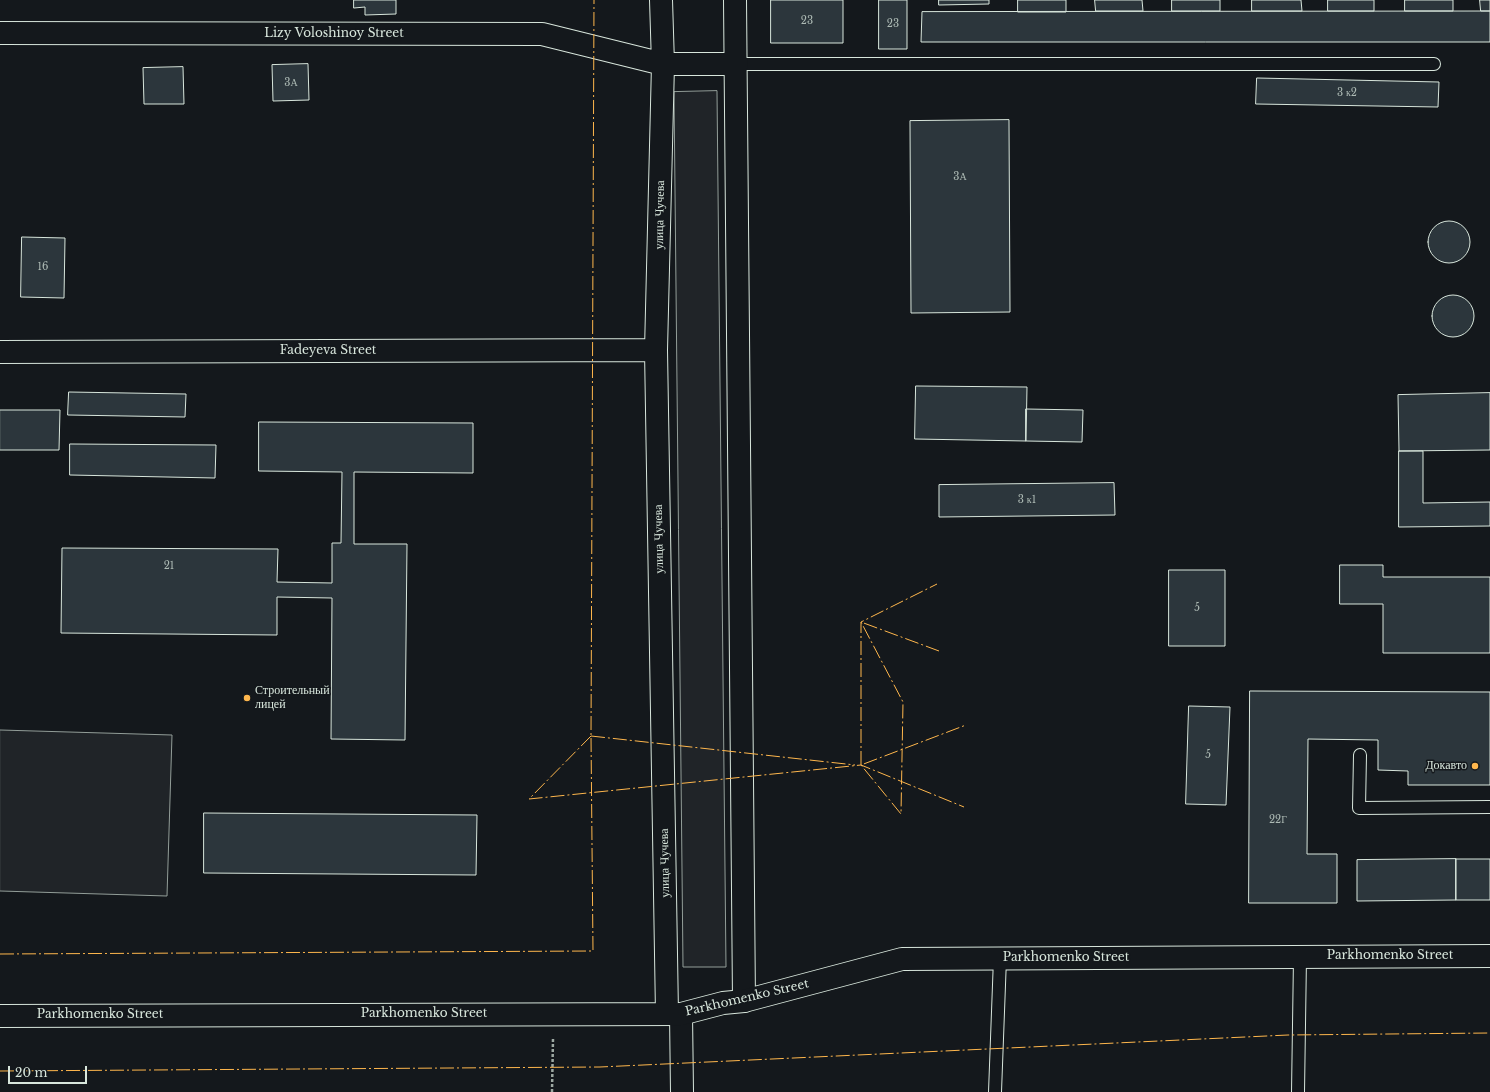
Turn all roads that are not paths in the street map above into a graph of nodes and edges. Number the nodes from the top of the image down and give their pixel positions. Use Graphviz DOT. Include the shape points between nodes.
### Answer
graph roads {
  1 [pos="661,0"];
  2 [pos="735,0"];
  3 [pos="0,33"];
  4 [pos="663,64"];
  5 [pos="737,64"];
  6 [pos="1434,64"];
  7 [pos="656,350"];
  8 [pos="0,352"];
  9 [pos="1360,755"];
  10 [pos="1490,807"];
  11 [pos="1490,956"];
  12 [pos="1300,957"];
  13 [pos="1000,958"];
  14 [pos="744,1001"];
  15 [pos="674,1014"];
  16 [pos="0,1016"];
  17 [pos="682,1092"];
  18 [pos="995,1092"];
  19 [pos="1298,1092"];
  1 -- 4 [label="street, улица Чучева"];
  2 -- 5 [label="street"];
  3 -- 4 [label="street, Lizy Voloshinoy Street" via="542,34"];
  4 -- 5 [label="street"];
  4 -- 7 [label="street, улица Чучева"];
  5 -- 6 [label="lane"];
  5 -- 14 [label="street"];
  7 -- 8 [label="street, Fadeyeva Street"];
  7 -- 15 [label="street, улица Чучева"];
  9 -- 10 [label="lane" via="1360,808"];
  11 -- 12 [label="street, Parkhomenko Street"];
  12 -- 13 [label="street, Parkhomenko Street"];
  12 -- 19 [label="lane"];
  13 -- 14 [label="street, Parkhomenko Street" via="902,959"];
  13 -- 18 [label="lane"];
  14 -- 15 [label="street, Parkhomenko Street" via="722,1003"];
  15 -- 16 [label="street, Parkhomenko Street"];
  15 -- 17 [label="street, улица Чучева"];
}
